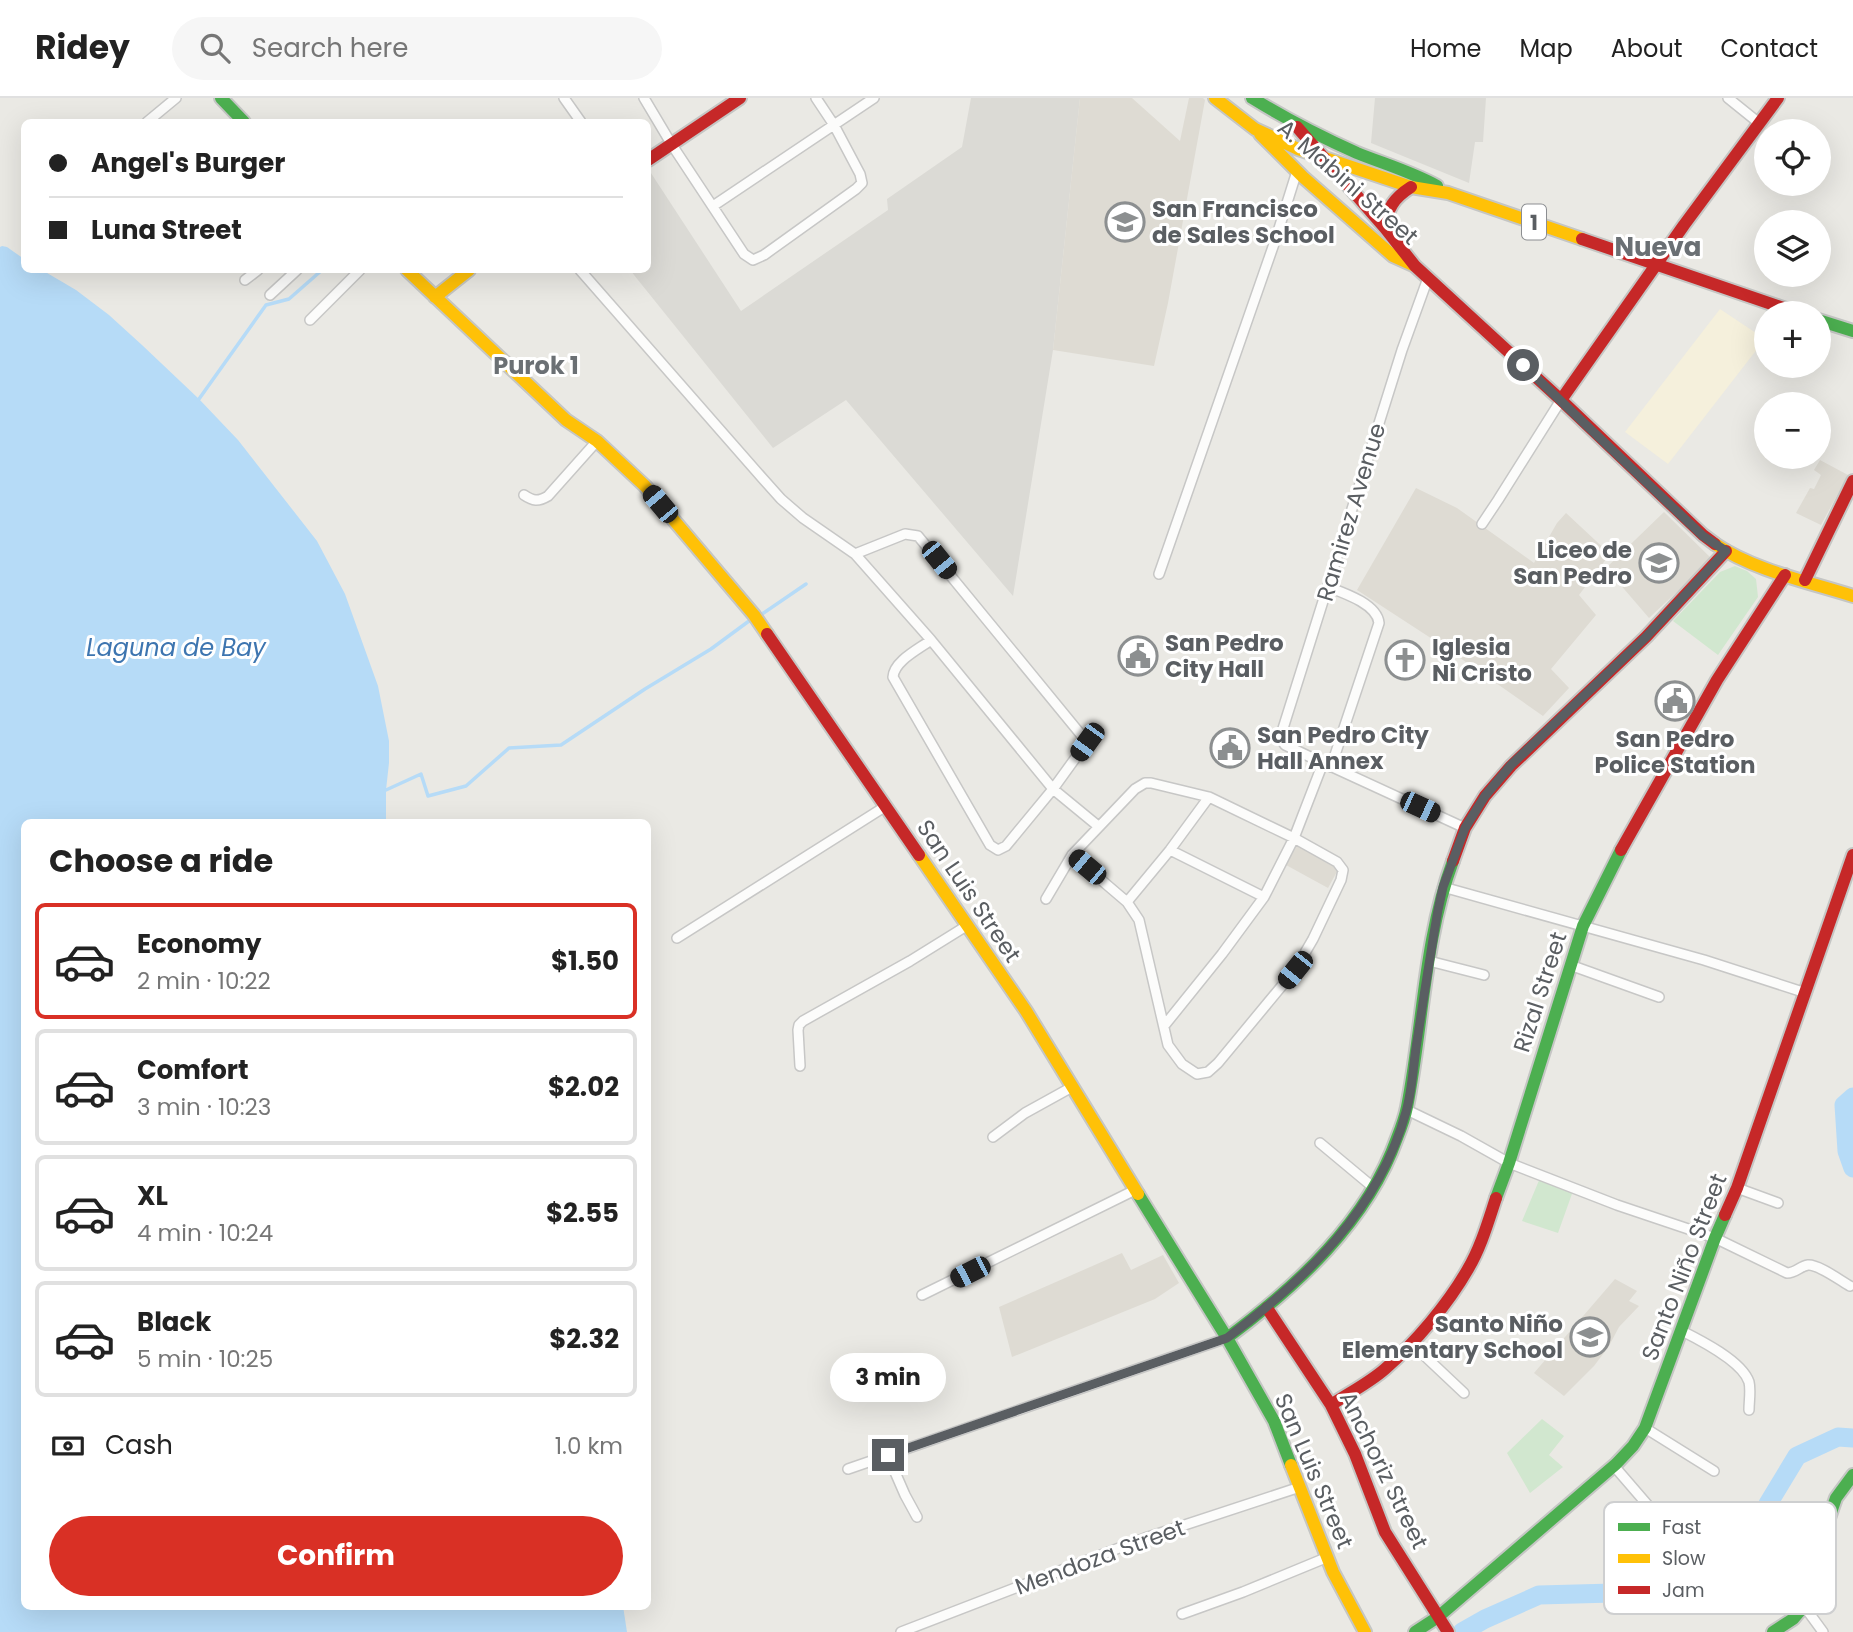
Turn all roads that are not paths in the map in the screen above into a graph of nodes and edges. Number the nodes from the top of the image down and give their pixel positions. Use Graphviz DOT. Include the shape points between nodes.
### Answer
graph roads {
  1 [pos="176,98"];
  2 [pos="221,98"];
  3 [pos="564,98"];
  4 [pos="644,98"];
  5 [pos="740,98"];
  6 [pos="816,98"];
  7 [pos="874,98"];
  8 [pos="1216,98"];
  9 [pos="1252,98"];
  10 [pos="1728,98"];
  11 [pos="1777,98"];
  12 [pos="151,119"];
  13 [pos="241,119"];
  14 [pos="579,119"];
  15 [pos="1754,119"];
  16 [pos="1762,119"];
  17 [pos="1292,122"];
  18 [pos="834,125"];
  19 [pos="1255,129"];
  20 [pos="1754,130"];
  21 [pos="673,145"];
  22 [pos="1322,157"];
  23 [pos="651,158"];
  24 [pos="1297,171"];
  25 [pos="1412,187"];
  26 [pos="1448,193"];
  27 [pos="713,206"];
  28 [pos="1385,229"];
  29 [pos="1657,265"];
  30 [pos="1415,266"];
  31 [pos="254,273"];
  32 [pos="294,273"];
  33 [pos="357,273"];
  34 [pos="410,273"];
  35 [pos="465,273"];
  36 [pos="583,273"];
  37 [pos="1428,278"];
  38 [pos="245,280"];
  39 [pos="270,295"];
  40 [pos="435,297"];
  41 [pos="1763,301"];
  42 [pos="310,320"];
  43 [pos="1831,324"];
  44 [pos="1853,331"];
  45 [pos="1561,400"];
  46 [pos="597,441"];
  47 [pos="1853,481"];
  48 [pos="524,495"];
  49 [pos="1482,524"];
  50 [pos="1726,551"];
  51 [pos="855,554"];
  52 [pos="1159,574"];
  53 [pos="1785,575"];
  54 [pos="1804,580"];
  55 [pos="1328,587"];
  56 [pos="1853,596"];
  57 [pos="931,640"];
  58 [pos="1327,765"];
  59 [pos="1053,789"];
  60 [pos="1209,797"];
  61 [pos="886,806"];
  62 [pos="1098,827"];
  63 [pos="1465,828"];
  64 [pos="1294,838"];
  65 [pos="1170,850"];
  66 [pos="1072,855"];
  67 [pos="1853,855"];
  68 [pos="1443,887"];
  69 [pos="1264,897"];
  70 [pos="1046,899"];
  71 [pos="1128,902"];
  72 [pos="968,925"];
  73 [pos="1583,926"];
  74 [pos="677,939"];
  75 [pos="1429,961"];
  76 [pos="1570,965"];
  77 [pos="1484,975"];
  78 [pos="1806,993"];
  79 [pos="1659,997"];
  80 [pos="1164,1026"];
  81 [pos="800,1066"];
  82 [pos="1072,1087"];
  83 [pos="1407,1110"];
  84 [pos="993,1137"];
  85 [pos="1320,1143"];
  86 [pos="1509,1163"];
  87 [pos="1374,1188"];
  88 [pos="1737,1188"];
  89 [pos="1135,1190"];
  90 [pos="1778,1203"];
  91 [pos="1715,1238"];
  92 [pos="1850,1286"];
  93 [pos="922,1296"];
  94 [pos="1267,1308"];
  95 [pos="1682,1331"];
  96 [pos="1227,1338"];
  97 [pos="1412,1343"];
  98 [pos="1464,1393"];
  99 [pos="1331,1405"];
  100 [pos="1749,1410"];
  101 [pos="1645,1428"];
  102 [pos="888,1455"];
  103 [pos="1614,1466"];
  104 [pos="848,1469"];
  105 [pos="1714,1471"];
  106 [pos="1853,1475"];
  107 [pos="1300,1487"];
  108 [pos="1645,1502"];
  109 [pos="1835,1502"];
  110 [pos="917,1517"];
  111 [pos="1328,1558"];
  112 [pos="1182,1614"];
  113 [pos="1797,1614"];
  114 [pos="1810,1614"];
  115 [pos="1444,1625"];
  116 [pos="901,1632"];
  117 [pos="1366,1632"];
  118 [pos="1415,1632"];
  119 [pos="1773,1632"];
  120 [pos="1823,1632"];
  1 -- 12 [label="street"];
  2 -- 13 [label="main road"];
  3 -- 14 [label="street"];
  4 -- 21 [label="street"];
  5 -- 21 [label="main road"];
  6 -- 18 [label="street"];
  7 -- 18 [label="street"];
  8 -- 19 [label="main road, 1"];
  9 -- 17 [label="main road, 1"];
  10 -- 15 [label="street"];
  11 -- 16 [label="main road"];
  17 -- 22 [label="main road, A. Mabini Street"];
  17 -- 26 [label="main road, 1"];
  18 -- 27 [label="street"];
  18 -- 27 [label="street" via="862,183 764,255 753,260 744,254"];
  19 -- 22 [label="main road, 1"];
  19 -- 24 [label="main road, A. Mabini Street"];
  20 -- 29 [label="main road"];
  21 -- 23 [label="main road"];
  21 -- 27 [label="street"];
  22 -- 25 [label="main road, 1"];
  22 -- 28 [label="main road, A. Mabini Street"];
  24 -- 30 [label="main road, A. Mabini Street" via="1393,256"];
  24 -- 52 [label="street"];
  25 -- 26 [label="main road, 1"];
  25 -- 28 [label="main road" via="1391,204"];
  26 -- 29 [label="main road, 1"];
  28 -- 30 [label="main road, A. Mabini Street"];
  29 -- 41 [label="main road, 1"];
  29 -- 45 [label="main road"];
  30 -- 37 [label="main road, A. Mabini Street"];
  31 -- 38 [label="street"];
  32 -- 39 [label="street"];
  33 -- 42 [label="street"];
  34 -- 40 [label="main road, San Luis Street"];
  35 -- 40 [label="main road"];
  36 -- 51 [label="street" via="781,499"];
  37 -- 45 [label="main road, A. Mabini Street"];
  37 -- 55 [label="street, Ramirez Avenue"];
  40 -- 46 [label="main road, San Luis Street" via="566,419"];
  43 -- 44 [label="main road"];
  45 -- 49 [label="street"];
  45 -- 50 [label="main road, A. Mabini Street" via="1703,536"];
  46 -- 48 [label="street" via="548,496 536,501"];
  46 -- 61 [label="main road, San Luis Street" via="645,486 754,615"];
  47 -- 54 [label="main road"];
  50 -- 53 [label="main road, A. Mabini Street"];
  50 -- 63 [label="main road" via="1646,637 1511,765"];
  51 -- 57 [label="street"];
  51 -- 59 [label="street" via="905,534 923,539 1087,742"];
  53 -- 54 [label="main road, A. Mabini Street"];
  53 -- 73 [label="main road, Rizal Street" via="1657,784"];
  54 -- 56 [label="main road, A. Mabini Street"];
  55 -- 58 [label="street, Ramirez Avenue" via="1280,738 1285,745"];
  55 -- 58 [label="street" via="1353,597 1379,618"];
  57 -- 59 [label="street"];
  57 -- 59 [label="street" via="898,664 892,677 990,845 998,850 1006,846"];
  58 -- 63 [label="street"];
  58 -- 64 [label="street"];
  59 -- 62 [label="street"];
  60 -- 62 [label="street" via="1145,783"];
  60 -- 64 [label="street"];
  60 -- 65 [label="street"];
  61 -- 72 [label="main road, San Luis Street"];
  61 -- 74 [label="street"];
  62 -- 66 [label="street"];
  63 -- 68 [label="main road"];
  64 -- 69 [label="street"];
  64 -- 80 [label="street" via="1343,870 1295,970 1208,1072 1197,1074 1182,1064 1168,1045"];
  65 -- 69 [label="street"];
  65 -- 71 [label="street"];
  66 -- 70 [label="street"];
  66 -- 71 [label="street"];
  67 -- 78 [label="main road, Santo Niño Street"];
  68 -- 73 [label="street"];
  68 -- 75 [label="main road"];
  69 -- 80 [label="street"];
  71 -- 80 [label="street" via="1139,919"];
  72 -- 81 [label="street" via="803,1021 798,1030"];
  72 -- 82 [label="main road, San Luis Street"];
  73 -- 76 [label="main road, Rizal Street"];
  73 -- 78 [label="street"];
  75 -- 77 [label="street"];
  75 -- 83 [label="main road"];
  76 -- 79 [label="street"];
  76 -- 86 [label="main road, Rizal Street"];
  78 -- 88 [label="main road, Santo Niño Street"];
  82 -- 84 [label="street"];
  82 -- 89 [label="main road, San Luis Street"];
  83 -- 86 [label="street"];
  83 -- 87 [label="main road"];
  85 -- 87 [label="street"];
  86 -- 91 [label="street"];
  86 -- 97 [label="main road, Rizal Street" via="1468,1269"];
  87 -- 94 [label="main road" via="1316,1262"];
  88 -- 90 [label="street"];
  88 -- 91 [label="main road, Santo Niño Street"];
  89 -- 93 [label="street"];
  89 -- 96 [label="main road, San Luis Street"];
  91 -- 92 [label="street" via="1787,1273 1815,1266"];
  91 -- 95 [label="main road, Santo Niño Street"];
  94 -- 96 [label="main road"];
  94 -- 99 [label="main road, Anchoriz Street"];
  95 -- 100 [label="street" via="1723,1354 1745,1375 1750,1384"];
  95 -- 101 [label="main road, Santo Niño Street"];
  96 -- 102 [label="street"];
  96 -- 107 [label="main road, San Luis Street" via="1274,1421"];
  97 -- 98 [label="street"];
  97 -- 99 [label="main road, Rizal Street" via="1383,1371"];
  99 -- 115 [label="main road, Anchoriz Street" via="1356,1454 1385,1532"];
  101 -- 103 [label="main road, Santo Niño Street"];
  101 -- 105 [label="street"];
  102 -- 104 [label="street"];
  102 -- 110 [label="street"];
  103 -- 108 [label="street"];
  103 -- 115 [label="main road, Santo Niño Street"];
  106 -- 109 [label="main road"];
  107 -- 111 [label="main road, San Luis Street"];
  107 -- 116 [label="street, Mendoza Street" via="1145,1538"];
  111 -- 112 [label="street"];
  111 -- 117 [label="main road, San Luis Street"];
  113 -- 119 [label="main road"];
  114 -- 120 [label="street"];
  115 -- 118 [label="main road, Santo Niño Street"];
}
